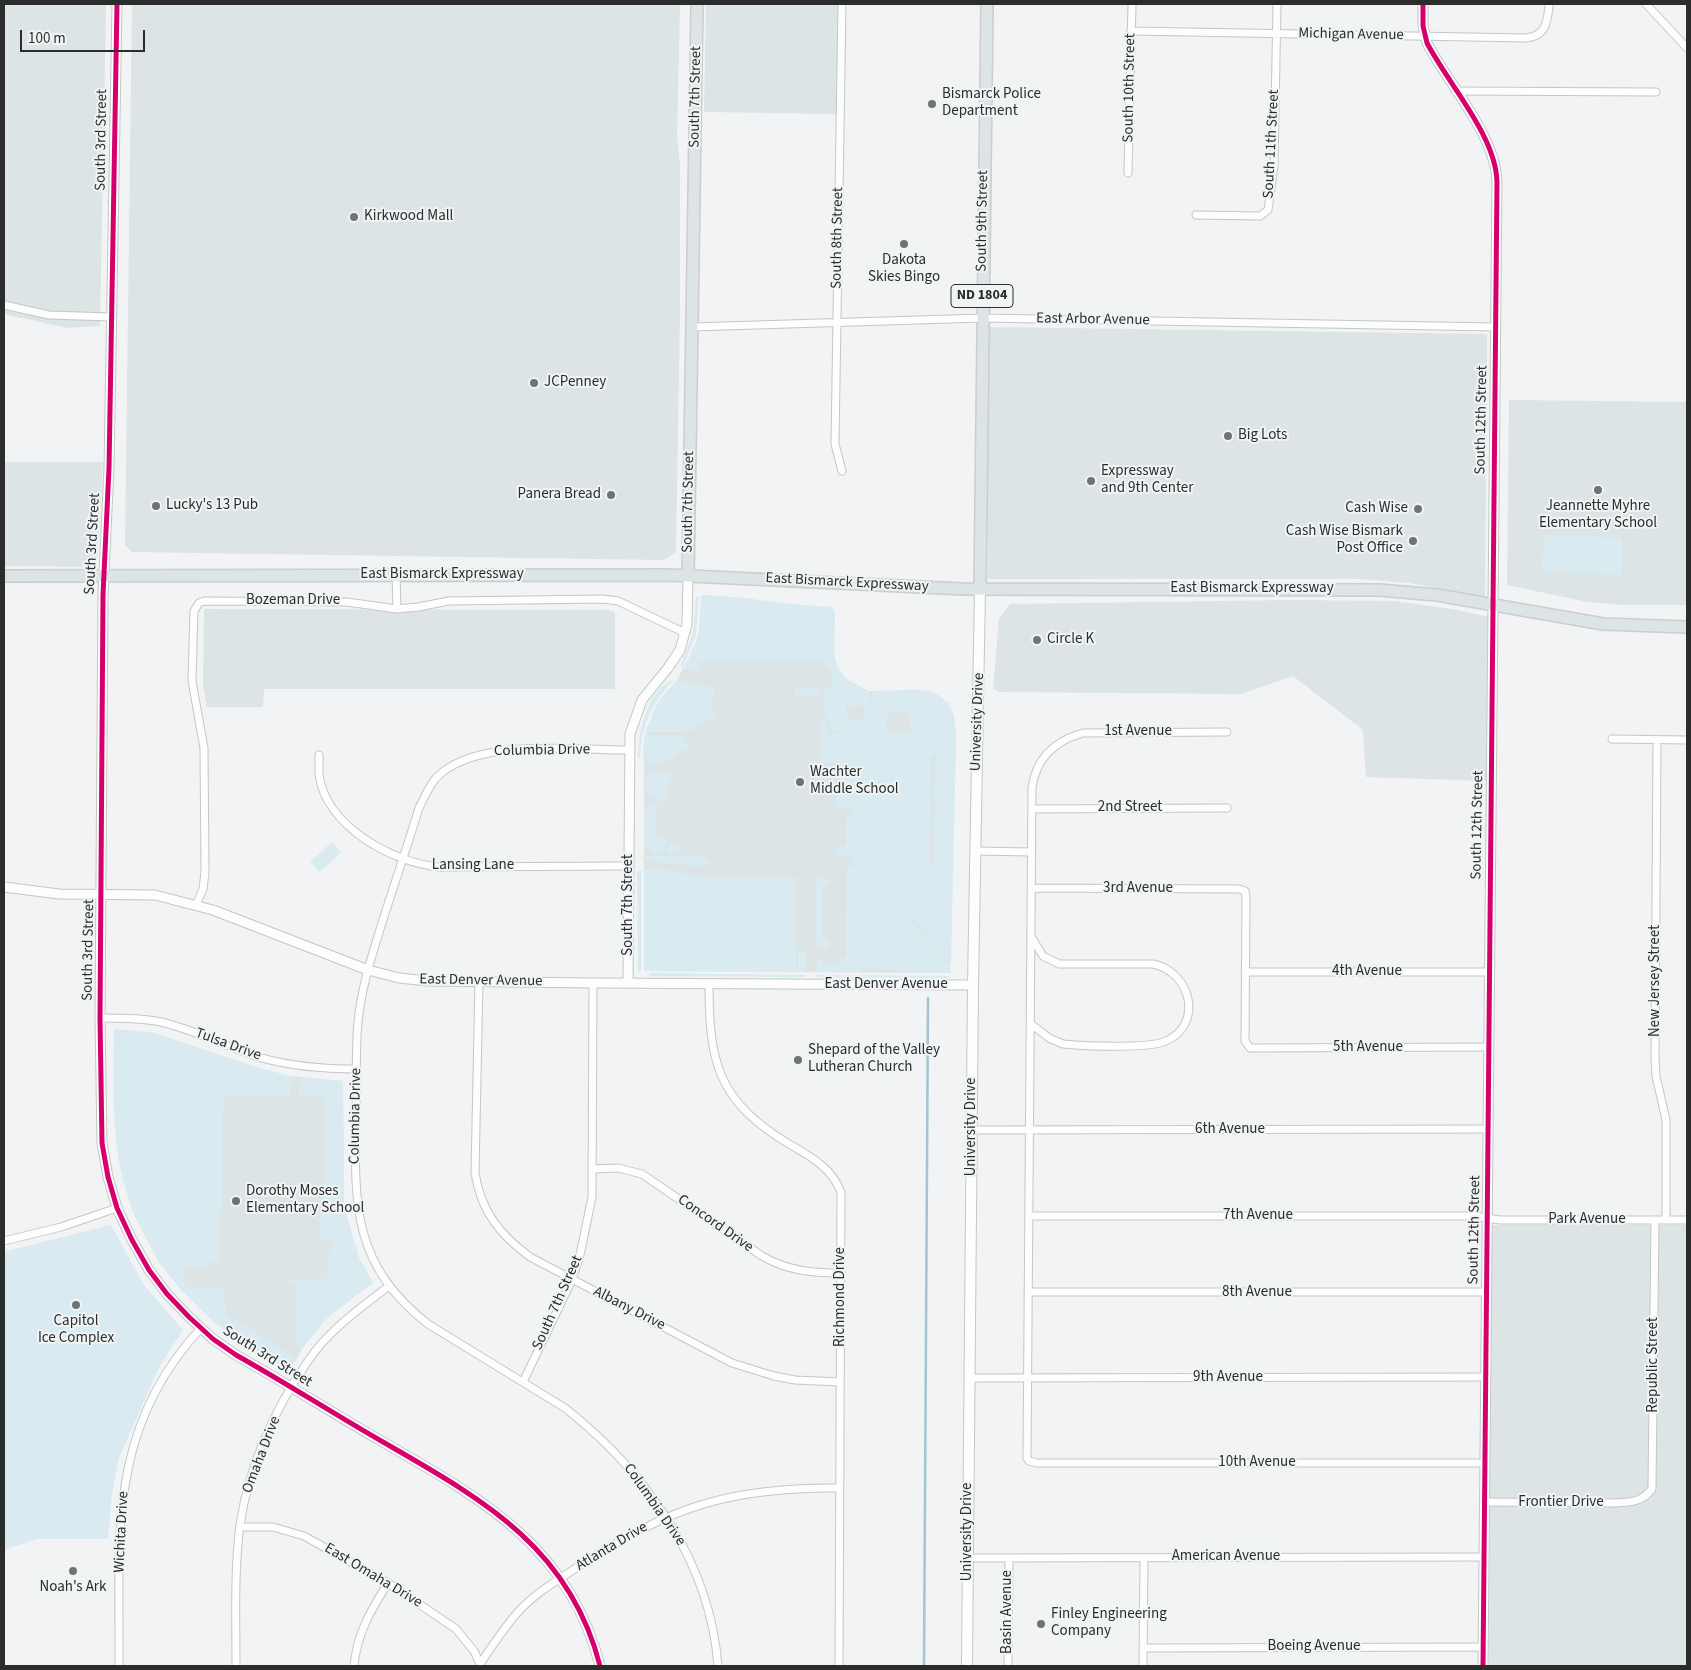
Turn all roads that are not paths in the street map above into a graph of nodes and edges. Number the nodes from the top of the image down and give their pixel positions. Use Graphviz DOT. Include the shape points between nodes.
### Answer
graph roads {
  1 [pos="117,4"];
  2 [pos="697,4"];
  3 [pos="842,4"];
  4 [pos="987,4"];
  5 [pos="1132,4"];
  6 [pos="1277,4"];
  7 [pos="1423,4"];
  8 [pos="1646,4"];
  9 [pos="1549,7"];
  10 [pos="1131,31"];
  11 [pos="1276,33"];
  12 [pos="1425,36"];
  13 [pos="1687,48"];
  14 [pos="1455,91"];
  15 [pos="1656,92"];
  16 [pos="1128,173"];
  17 [pos="1196,215"];
  18 [pos="4,305"];
  19 [pos="111,317"];
  20 [pos="982,318"];
  21 [pos="836,323"];
  22 [pos="692,326"];
  23 [pos="1495,327"];
  24 [pos="842,471"];
  25 [pos="396,575"];
  26 [pos="4,576"];
  27 [pos="104,576"];
  28 [pos="688,576"];
  29 [pos="980,589"];
  30 [pos="1493,606"];
  31 [pos="397,608"];
  32 [pos="1687,627"];
  33 [pos="685,633"];
  34 [pos="1226,732"];
  35 [pos="1612,739"];
  36 [pos="1657,740"];
  37 [pos="1687,740"];
  38 [pos="629,750"];
  39 [pos="319,755"];
  40 [pos="1227,808"];
  41 [pos="1032,809"];
  42 [pos="975,851"];
  43 [pos="1031,852"];
  44 [pos="402,860"];
  45 [pos="628,866"];
  46 [pos="4,887"];
  47 [pos="1031,888"];
  48 [pos="102,894"];
  49 [pos="196,905"];
  50 [pos="1031,936"];
  51 [pos="368,970"];
  52 [pos="1245,972"];
  53 [pos="1489,972"];
  54 [pos="479,982"];
  55 [pos="593,983"];
  56 [pos="628,983"];
  57 [pos="709,984"];
  58 [pos="973,985"];
  59 [pos="100,1018"];
  60 [pos="1031,1024"];
  61 [pos="1489,1047"];
  62 [pos="357,1069"];
  63 [pos="972,1130"];
  64 [pos="1029,1130"];
  65 [pos="1488,1130"];
  66 [pos="592,1169"];
  67 [pos="117,1208"];
  68 [pos="1029,1216"];
  69 [pos="1487,1218"];
  70 [pos="1654,1220"];
  71 [pos="1666,1220"];
  72 [pos="1687,1220"];
  73 [pos="4,1241"];
  74 [pos="841,1273"];
  75 [pos="572,1280"];
  76 [pos="389,1286"];
  77 [pos="1028,1292"];
  78 [pos="1487,1292"];
  79 [pos="201,1328"];
  80 [pos="969,1378"];
  81 [pos="1028,1378"];
  82 [pos="1486,1378"];
  83 [pos="523,1382"];
  84 [pos="840,1382"];
  85 [pos="292,1388"];
  86 [pos="1485,1463"];
  87 [pos="839,1488"];
  88 [pos="1637,1501"];
  89 [pos="1485,1502"];
  90 [pos="665,1517"];
  91 [pos="240,1526"];
  92 [pos="1484,1557"];
  93 [pos="968,1558"];
  94 [pos="1009,1558"];
  95 [pos="1144,1558"];
  96 [pos="560,1578"];
  97 [pos="388,1583"];
  98 [pos="1484,1647"];
  99 [pos="1144,1648"];
  100 [pos="480,1665"];
  101 [pos="119,1666"];
  102 [pos="236,1666"];
  103 [pos="354,1666"];
  104 [pos="600,1666"];
  105 [pos="718,1666"];
  106 [pos="839,1666"];
  107 [pos="967,1666"];
  108 [pos="1008,1666"];
  109 [pos="1143,1666"];
  110 [pos="1483,1666"];
  1 -- 19 [label="street, South 3rd Street"];
  2 -- 22 [label="main road, South 7th Street"];
  3 -- 21 [label="street, South 8th Street"];
  4 -- 20 [label="main road, South 9th Street / ND 1804"];
  5 -- 10 [label="street, South 10th Street"];
  6 -- 11 [label="street, South 11th Street"];
  7 -- 12 [label="street, South 12th Street"];
  8 -- 13 [label="street"];
  9 -- 12 [label="street, Michigan Avenue" via="1543,32 1532,37"];
  10 -- 11 [label="street, Michigan Avenue"];
  10 -- 16 [label="street, South 10th Street"];
  11 -- 12 [label="street, Michigan Avenue"];
  11 -- 17 [label="street, South 11th Street" via="1274,166 1268,210 1260,216"];
  12 -- 14 [label="street, South 12th Street"];
  14 -- 15 [label="street"];
  14 -- 23 [label="street, South 12th Street" via="1486,138 1496,165"];
  18 -- 19 [label="street" via="49,315"];
  19 -- 27 [label="street, South 3rd Street"];
  20 -- 21 [label="street, East Arbor Avenue"];
  20 -- 23 [label="street, East Arbor Avenue"];
  20 -- 29 [label="main road, South 9th Street / ND 1804"];
  21 -- 22 [label="street, East Arbor Avenue"];
  21 -- 24 [label="street, South 8th Street" via="835,444"];
  22 -- 28 [label="main road, South 7th Street"];
  23 -- 30 [label="street, South 12th Street"];
  25 -- 27 [label="main road, East Bismarck Expressway"];
  25 -- 28 [label="main road, East Bismarck Expressway"];
  25 -- 31 [label="street"];
  26 -- 27 [label="main road, East Bismarck Expressway"];
  27 -- 48 [label="street, South 3rd Street"];
  28 -- 29 [label="main road, East Bismarck Expressway"];
  28 -- 33 [label="street, South 7th Street"];
  29 -- 30 [label="main road, East Bismarck Expressway" via="1380,590 1437,595"];
  29 -- 42 [label="main road, University Drive / ND 1804"];
  30 -- 32 [label="main road, East Bismarck Expressway" via="1602,624"];
  30 -- 53 [label="street, South 12th Street"];
  31 -- 33 [label="street, Bozeman Drive" via="449,601 603,599 618,601"];
  31 -- 49 [label="street, Bozeman Drive" via="347,602 204,601 196,607 192,681 203,739 205,872 203,889"];
  33 -- 38 [label="street, South 7th Street" via="675,659 642,700 632,724"];
  34 -- 41 [label="street, 1st Avenue" via="1092,732 1075,735 1053,747 1042,758 1035,773"];
  35 -- 36 [label="street"];
  36 -- 37 [label="street"];
  36 -- 71 [label="street, New Jersey Street" via="1655,1057 1666,1120"];
  38 -- 44 [label="street, Columbia Drive" via="510,749 469,756 436,778 419,808"];
  38 -- 45 [label="street, South 7th Street"];
  39 -- 44 [label="street, Lansing Lane" via="319,775 326,794 343,820 369,843"];
  40 -- 41 [label="street, 2nd Street"];
  41 -- 43 [label="street"];
  42 -- 43 [label="street"];
  42 -- 58 [label="main road, University Drive / ND 1804"];
  43 -- 47 [label="street"];
  44 -- 45 [label="street, Lansing Lane" via="439,867"];
  44 -- 51 [label="street, Columbia Drive"];
  45 -- 56 [label="street, South 7th Street"];
  46 -- 48 [label="street, East Denver Avenue" via="59,894"];
  47 -- 50 [label="street"];
  47 -- 52 [label="street, 3rd Avenue" via="1245,890"];
  48 -- 49 [label="street, East Denver Avenue" via="155,895"];
  48 -- 59 [label="street, South 3rd Street"];
  49 -- 51 [label="street, East Denver Avenue"];
  50 -- 60 [label="street"];
  50 -- 60 [label="street" via="1043,956 1059,964 1153,964 1165,968 1181,981 1189,1004 1179,1032 1158,1044 1063,1044"];
  51 -- 54 [label="street, East Denver Avenue" via="399,978"];
  51 -- 62 [label="street, Columbia Drive" via="358,1022"];
  52 -- 53 [label="street, 4th Avenue"];
  52 -- 61 [label="street, 5th Avenue" via="1247,1047"];
  53 -- 61 [label="street, South 12th Street"];
  54 -- 55 [label="street, East Denver Avenue"];
  54 -- 75 [label="street, Albany Drive" via="475,1173 481,1201 494,1225 514,1245"];
  55 -- 56 [label="street, East Denver Avenue"];
  55 -- 66 [label="street, South 7th Street"];
  56 -- 57 [label="street, East Denver Avenue"];
  57 -- 58 [label="street, East Denver Avenue"];
  57 -- 74 [label="street, Richmond Drive" via="712,1046 716,1063 731,1093 765,1129 808,1155 830,1172 836,1181 841,1192"];
  58 -- 63 [label="main road, University Drive / ND 1804"];
  59 -- 62 [label="street, Tulsa Drive" via="161,1022 287,1064"];
  59 -- 67 [label="street, South 3rd Street" via="102,1143"];
  60 -- 64 [label="street"];
  61 -- 65 [label="street, South 12th Street"];
  62 -- 76 [label="street, Columbia Drive" via="356,1201 369,1248"];
  63 -- 64 [label="street, 6th Avenue"];
  63 -- 80 [label="main road, University Drive / ND 1804"];
  64 -- 65 [label="street, 6th Avenue"];
  64 -- 68 [label="street"];
  65 -- 69 [label="street, South 12th Street"];
  66 -- 74 [label="street, Concord Drive" via="618,1168 642,1174 762,1256 784,1266 814,1273"];
  66 -- 75 [label="street, South 7th Street" via="587,1226"];
  67 -- 73 [label="street" via="61,1227"];
  67 -- 79 [label="street, South 3rd Street" via="150,1270 167,1294"];
  68 -- 69 [label="street, 7th Avenue"];
  68 -- 77 [label="street"];
  69 -- 70 [label="street, Park Avenue"];
  69 -- 78 [label="street, South 12th Street"];
  70 -- 71 [label="street, Park Avenue"];
  70 -- 88 [label="street, Republic Street" via="1654,1482 1646,1497"];
  71 -- 72 [label="street, Park Avenue"];
  74 -- 84 [label="street, Richmond Drive"];
  75 -- 83 [label="street, South 7th Street"];
  75 -- 84 [label="street, Albany Drive" via="732,1363 795,1380"];
  76 -- 83 [label="street, Columbia Drive" via="428,1324"];
  76 -- 85 [label="street, Omaha Drive" via="344,1321 308,1360"];
  77 -- 78 [label="street, 8th Avenue"];
  77 -- 81 [label="street"];
  78 -- 82 [label="street, South 12th Street"];
  79 -- 85 [label="street, South 3rd Street" via="236,1355"];
  79 -- 101 [label="street, Wichita Drive" via="159,1384 131,1452 120,1513"];
  80 -- 81 [label="street, 9th Avenue"];
  80 -- 93 [label="main road, University Drive / ND 1804"];
  81 -- 82 [label="street, 9th Avenue"];
  81 -- 86 [label="street, 10th Avenue" via="1027,1454 1029,1461 1036,1463"];
  82 -- 86 [label="street, South 12th Street"];
  83 -- 90 [label="street, Columbia Drive" via="565,1408 600,1438 638,1477"];
  84 -- 87 [label="street, Richmond Drive"];
  85 -- 91 [label="street, Omaha Drive" via="269,1426 251,1476"];
  85 -- 96 [label="street, South 3rd Street" via="472,1494 526,1538"];
  86 -- 89 [label="street, South 12th Street"];
  87 -- 90 [label="street, Atlanta Drive" via="758,1492 724,1498"];
  87 -- 106 [label="street, Richmond Drive"];
  88 -- 89 [label="street, Frontier Drive"];
  89 -- 92 [label="street, South 12th Street"];
  90 -- 96 [label="street, Atlanta Drive" via="610,1546"];
  90 -- 105 [label="street, Columbia Drive" via="682,1543 703,1593 716,1638"];
  91 -- 97 [label="street, East Omaha Drive" via="273,1527 304,1536"];
  91 -- 102 [label="street, Omaha Drive"];
  92 -- 95 [label="street, American Avenue"];
  92 -- 98 [label="street, South 12th Street"];
  93 -- 94 [label="street, American Avenue"];
  93 -- 107 [label="main road, University Drive / ND 1804"];
  94 -- 95 [label="street, American Avenue"];
  94 -- 108 [label="street, Basin Avenue"];
  95 -- 99 [label="street"];
  96 -- 100 [label="street, Atlanta Drive" via="518,1612"];
  96 -- 104 [label="street, South 3rd Street" via="585,1619"];
  97 -- 100 [label="street, East Omaha Drive" via="456,1629 466,1639"];
  97 -- 103 [label="street" via="365,1621"];
  98 -- 99 [label="street, Boeing Avenue"];
  98 -- 110 [label="street, South 12th Street"];
  99 -- 109 [label="street"];
}
